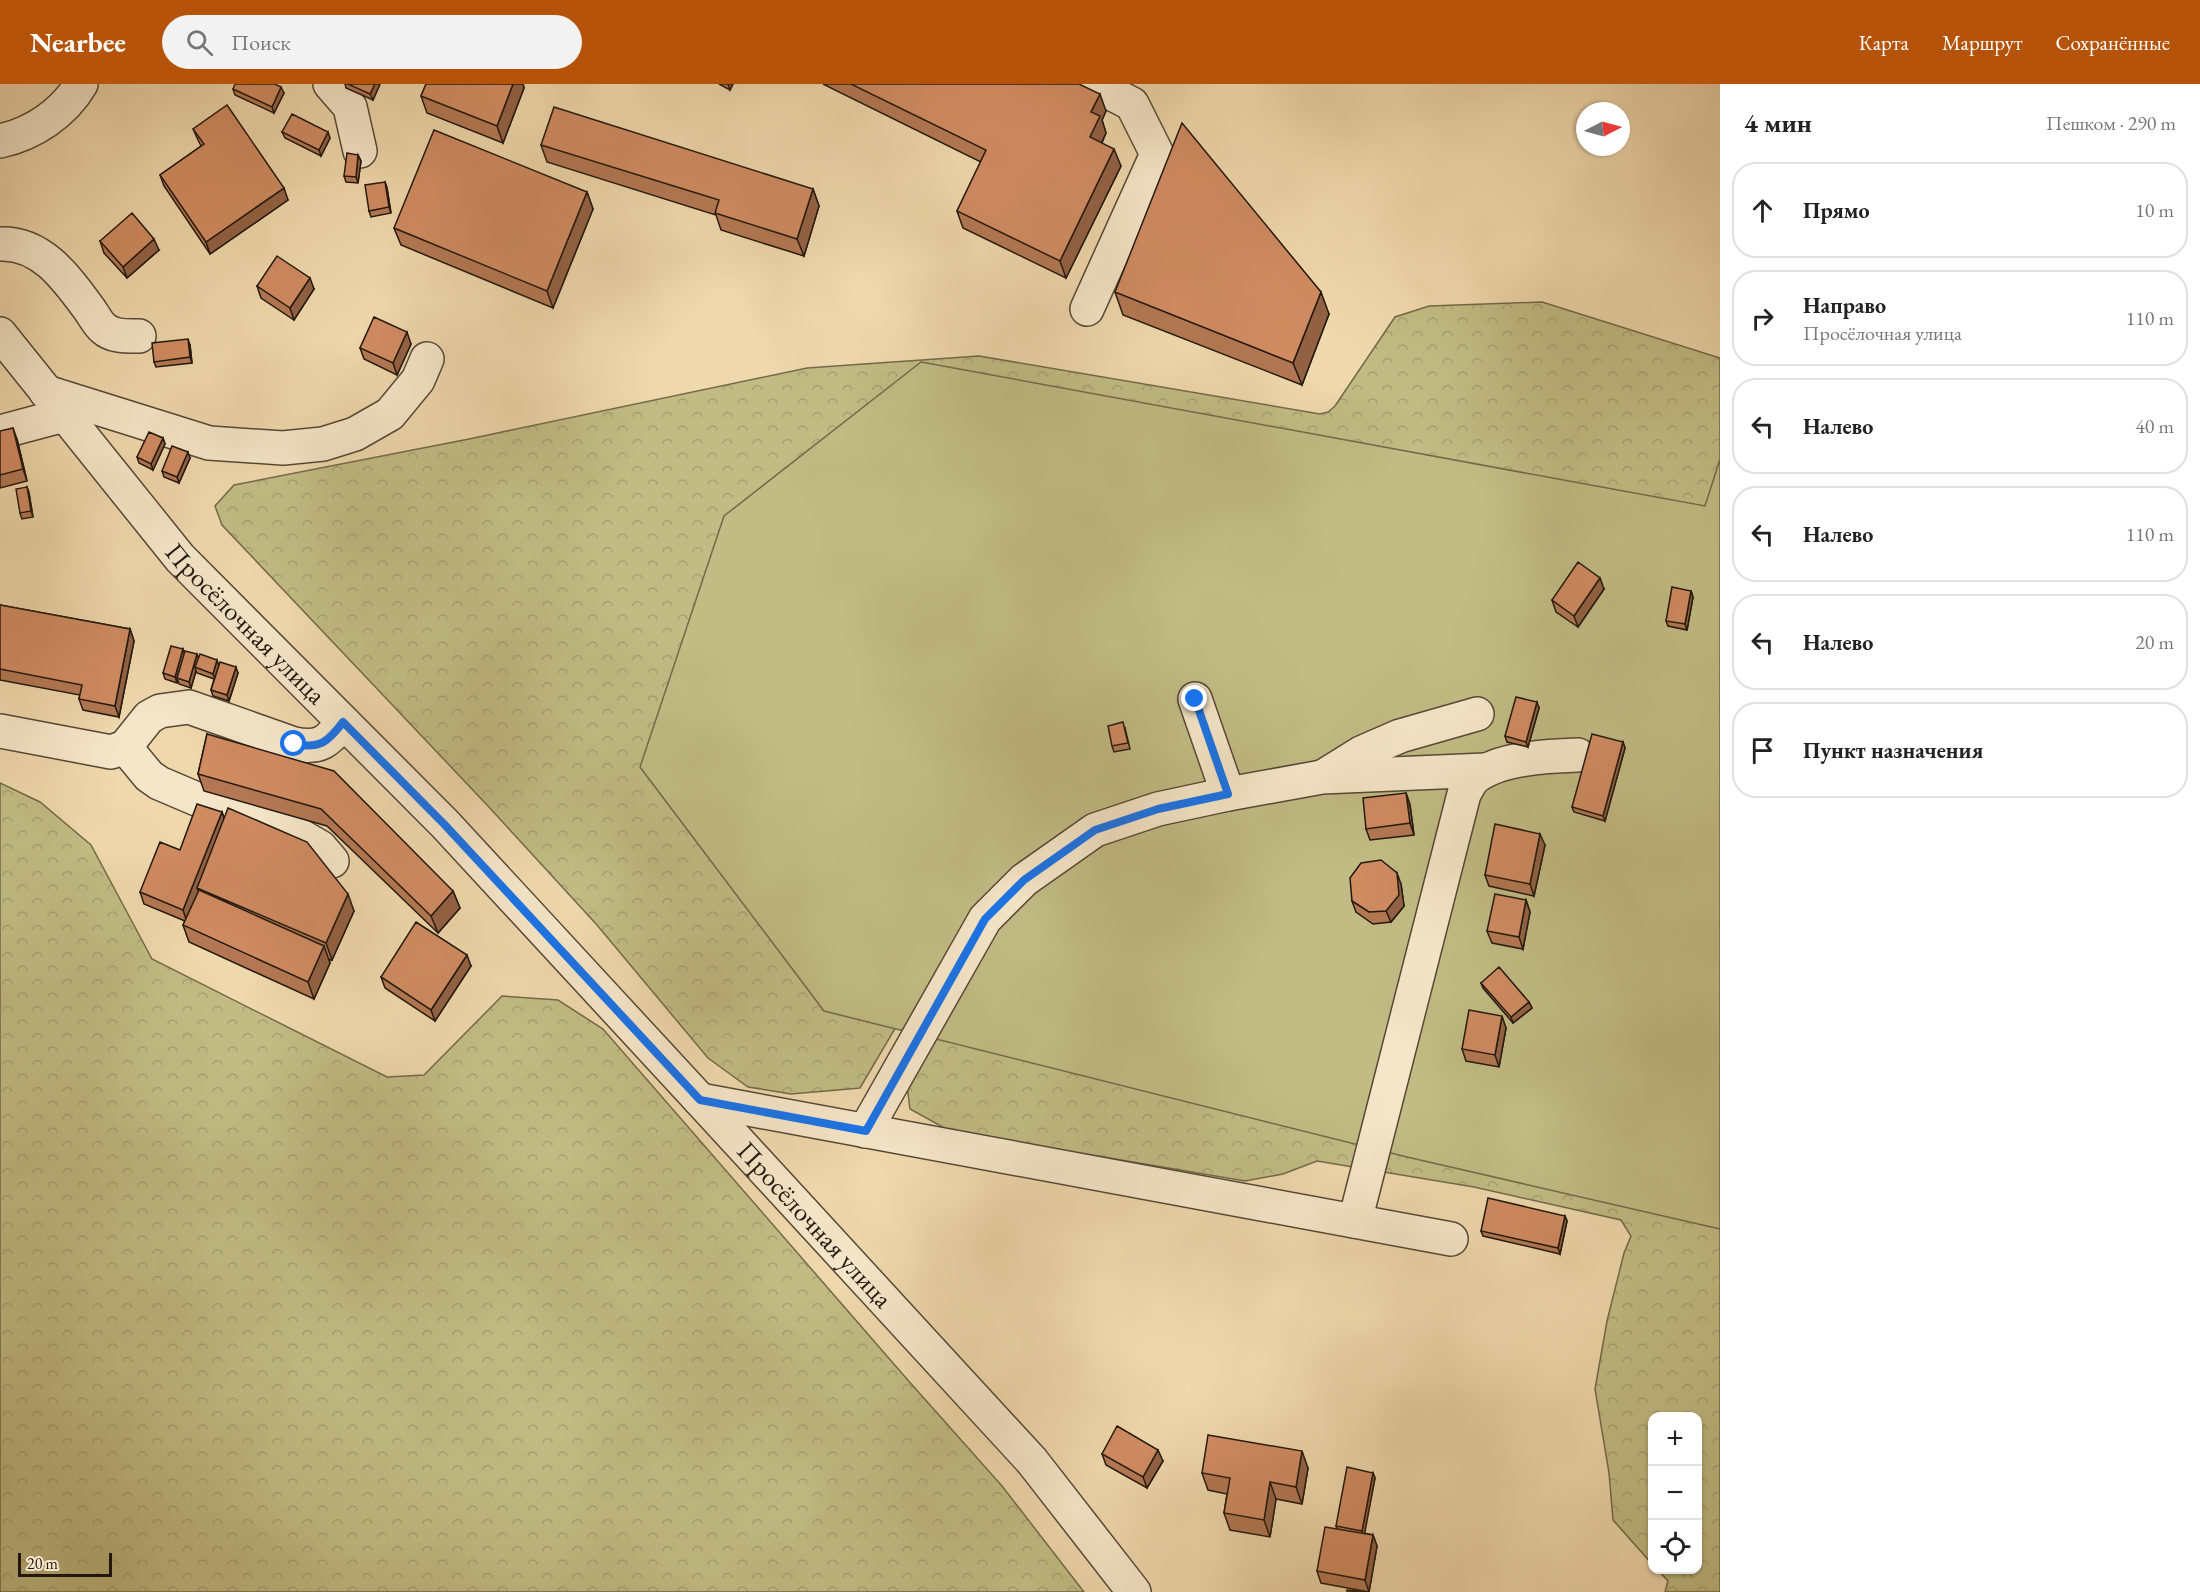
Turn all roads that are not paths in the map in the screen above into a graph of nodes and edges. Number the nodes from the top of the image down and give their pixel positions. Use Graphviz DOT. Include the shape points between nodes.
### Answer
graph roads {
  1 [pos="81,84"];
  2 [pos="330,84"];
  3 [pos="1093,84"];
  4 [pos="0,141"];
  5 [pos="360,151"];
  6 [pos="0,244"];
  7 [pos="1087,309"];
  8 [pos="0,334"];
  9 [pos="139,336"];
  10 [pos="427,359"];
  11 [pos="55,403"];
  12 [pos="0,432"];
  13 [pos="1195,699"];
  14 [pos="1476,714"];
  15 [pos="343,722"];
  16 [pos="0,731"];
  17 [pos="125,747"];
  18 [pos="1578,755"];
  19 [pos="1486,770"];
  20 [pos="1322,777"];
  21 [pos="1228,794"];
  22 [pos="332,861"];
  23 [pos="700,1100"];
  24 [pos="866,1131"];
  25 [pos="1355,1221"];
  26 [pos="1451,1239"];
  27 [pos="1134,1592"];
  1 -- 4 [label="street" via="74,96 44,124"];
  2 -- 5 [label="street" via="350,108"];
  3 -- 7 [label="street" via="1132,104 1157,154"];
  6 -- 9 [label="street" via="14,243 47,259 103,328 119,336"];
  8 -- 11 [label="street, Просёлочная улица"];
  10 -- 11 [label="street" via="418,380 390,414 355,434 322,444 283,448 209,443"];
  11 -- 12 [label="street"];
  11 -- 15 [label="street, Просёлочная улица" via="180,558"];
  13 -- 21 [label="street"];
  14 -- 20 [label="street" via="1400,736 1361,753"];
  15 -- 17 [label="street" via="330,739 310,747 179,707 149,717"];
  15 -- 23 [label="street, Просёлочная улица" via="453,833"];
  16 -- 17 [label="street" via="111,752"];
  17 -- 22 [label="street" via="148,776 159,783 301,836"];
  18 -- 19 [label="street" via="1546,756"];
  19 -- 20 [label="street"];
  19 -- 25 [label="street" via="1472,780 1464,794"];
  20 -- 21 [label="street"];
  21 -- 24 [label="street" via="1158,809 1095,830 1024,880 985,919"];
  23 -- 24 [label="street"];
  23 -- 27 [label="street, Просёлочная улица" via="1032,1461"];
  24 -- 25 [label="street"];
  25 -- 26 [label="street"];
}
